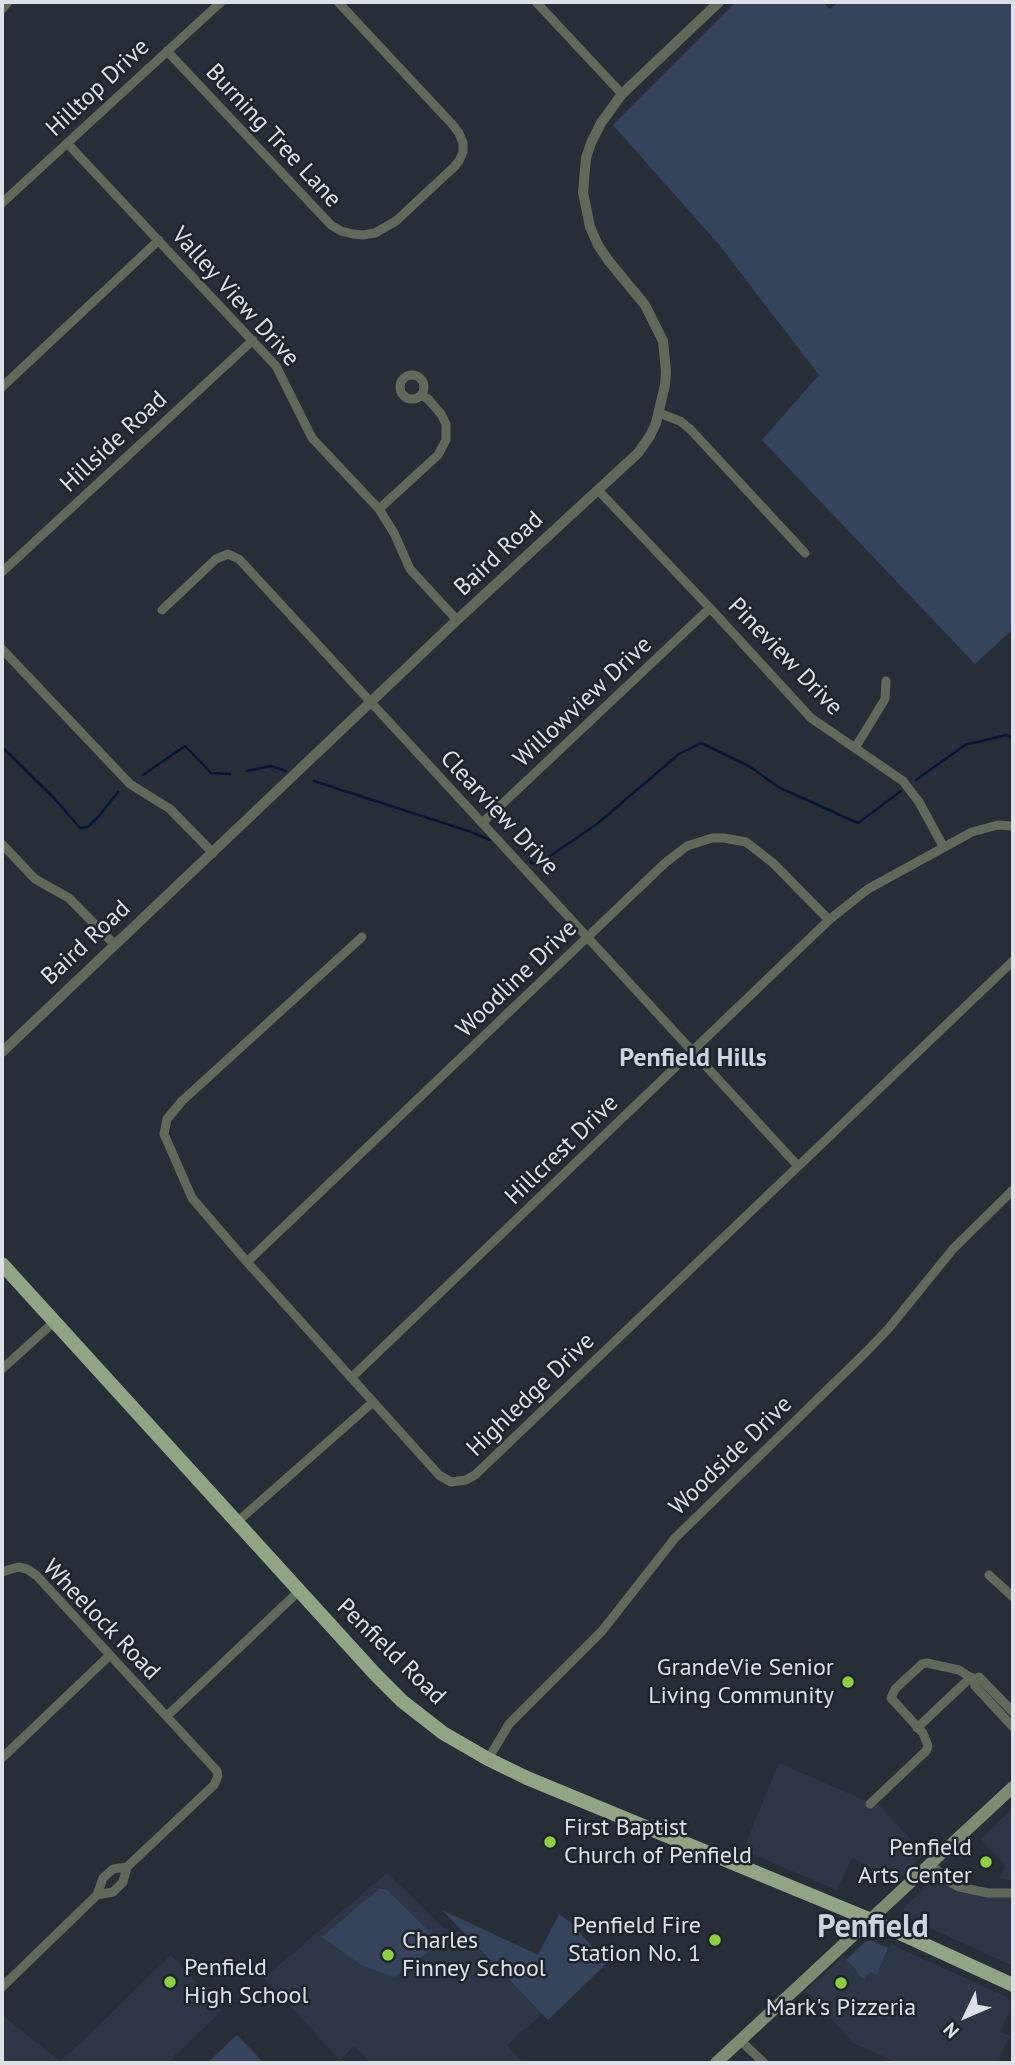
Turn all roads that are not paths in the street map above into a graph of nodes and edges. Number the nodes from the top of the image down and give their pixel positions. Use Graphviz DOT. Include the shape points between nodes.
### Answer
graph roads {
  1 [pos="8,2"];
  2 [pos="220,2"];
  3 [pos="338,2"];
  4 [pos="536,2"];
  5 [pos="719,2"];
  6 [pos="2,9"];
  7 [pos="167,51"];
  8 [pos="622,94"];
  9 [pos="67,143"];
  10 [pos="2,203"];
  11 [pos="159,240"];
  12 [pos="253,340"];
  13 [pos="2,387"];
  14 [pos="421,395"];
  15 [pos="659,413"];
  16 [pos="598,490"];
  17 [pos="379,509"];
  18 [pos="805,553"];
  19 [pos="2,572"];
  20 [pos="710,608"];
  21 [pos="162,610"];
  22 [pos="457,620"];
  23 [pos="2,649"];
  24 [pos="886,681"];
  25 [pos="371,703"];
  26 [pos="855,748"];
  27 [pos="482,823"];
  28 [pos="1013,826"];
  29 [pos="2,844"];
  30 [pos="943,846"];
  31 [pos="213,853"];
  32 [pos="829,920"];
  33 [pos="362,937"];
  34 [pos="588,938"];
  35 [pos="115,944"];
  36 [pos="1013,961"];
  37 [pos="2,1052"];
  38 [pos="692,1052"];
  39 [pos="798,1166"];
  40 [pos="1013,1190"];
  41 [pos="247,1262"];
  42 [pos="2,1264"];
  43 [pos="54,1322"];
  44 [pos="2,1368"];
  45 [pos="351,1378"];
  46 [pos="373,1402"];
  47 [pos="237,1522"];
  48 [pos="2,1572"];
  49 [pos="989,1575"];
  50 [pos="299,1591"];
  51 [pos="1013,1597"];
  52 [pos="110,1655"];
  53 [pos="972,1678"];
  54 [pos="1013,1712"];
  55 [pos="167,1716"];
  56 [pos="1013,1727"];
  57 [pos="917,1728"];
  58 [pos="2,1758"];
  59 [pos="488,1759"];
  60 [pos="1013,1787"];
  61 [pos="870,1804"];
  62 [pos="931,1864"];
  63 [pos="127,1867"];
  64 [pos="1013,1893"];
  65 [pos="97,1895"];
  66 [pos="871,1920"];
  67 [pos="1013,1985"];
  68 [pos="2,1987"];
  69 [pos="741,2041"];
  70 [pos="716,2063"];
  71 [pos="764,2063"];
  1 -- 6 [label="street"];
  2 -- 7 [label="street, Hilltop Drive"];
  3 -- 7 [label="street, Burning Tree Lane" via="453,124 463,143 460,161 396,221 375,233 353,234 331,225"];
  4 -- 8 [label="street"];
  5 -- 8 [label="street, Baird Road"];
  7 -- 9 [label="street, Hilltop Drive"];
  8 -- 15 [label="street, Baird Road" via="591,143 584,200 598,245 645,306 663,341 666,371"];
  9 -- 10 [label="street, Hilltop Drive"];
  9 -- 11 [label="street, Valley View Drive"];
  11 -- 12 [label="street, Valley View Drive"];
  11 -- 13 [label="street"];
  12 -- 17 [label="street, Valley View Drive" via="284,377 312,438"];
  12 -- 19 [label="street, Hillside Road"];
  14 -- 17 [label="street" via="442,414 446,440 438,455"];
  15 -- 16 [label="street, Baird Road" via="638,453"];
  15 -- 18 [label="street" via="690,429"];
  16 -- 20 [label="street, Pineview Drive"];
  16 -- 22 [label="street, Baird Road"];
  17 -- 22 [label="street, Valley View Drive" via="410,569"];
  20 -- 26 [label="street, Pineview Drive" via="811,718"];
  20 -- 27 [label="street, Willowview Drive"];
  21 -- 25 [label="street, Clearview Drive" via="216,558 233,555"];
  22 -- 25 [label="street, Baird Road"];
  23 -- 31 [label="street" via="130,784 170,809"];
  24 -- 26 [label="street" via="885,699"];
  25 -- 27 [label="street, Clearview Drive"];
  25 -- 31 [label="street, Baird Road"];
  26 -- 30 [label="street, Pineview Drive" via="903,781"];
  27 -- 34 [label="street, Clearview Drive"];
  28 -- 30 [label="street, Hillcrest Drive" via="987,827"];
  29 -- 35 [label="street" via="35,879 69,898"];
  30 -- 32 [label="street, Hillcrest Drive" via="868,889"];
  31 -- 35 [label="street, Baird Road"];
  32 -- 34 [label="street, Woodline Drive" via="754,847 734,839 712,838 676,853"];
  32 -- 38 [label="street, Hillcrest Drive"];
  33 -- 41 [label="street, Highledge Drive" via="182,1101 165,1124 166,1140 192,1198"];
  34 -- 38 [label="street, Clearview Drive"];
  34 -- 41 [label="street, Woodline Drive"];
  35 -- 37 [label="street, Baird Road"];
  36 -- 39 [label="street, Highledge Drive"];
  38 -- 39 [label="street, Clearview Drive"];
  38 -- 45 [label="street, Hillcrest Drive"];
  39 -- 46 [label="street, Highledge Drive" via="466,1480 451,1482 439,1475"];
  40 -- 59 [label="street, Woodside Drive" via="953,1249 865,1353 676,1538 602,1631 509,1724"];
  41 -- 45 [label="street, Highledge Drive"];
  42 -- 43 [label="main road, Penfield Road"];
  43 -- 44 [label="street"];
  43 -- 47 [label="main road, Penfield Road"];
  45 -- 46 [label="street, Highledge Drive"];
  46 -- 47 [label="street"];
  47 -- 50 [label="main road, Penfield Road"];
  48 -- 52 [label="street, Wheelock Road" via="18,1567 37,1576"];
  49 -- 51 [label="street"];
  50 -- 55 [label="street"];
  50 -- 59 [label="main road, Penfield Road" via="402,1700 443,1733"];
  52 -- 55 [label="street, Wheelock Road"];
  52 -- 58 [label="street"];
  53 -- 54 [label="street" via="982,1679"];
  53 -- 56 [label="street"];
  53 -- 57 [label="street"];
  53 -- 57 [label="street" via="959,1670 922,1664 891,1698"];
  55 -- 63 [label="street, Wheelock Road" via="217,1772 218,1780"];
  57 -- 61 [label="street" via="926,1737 926,1751"];
  59 -- 66 [label="main road, Penfield Road"];
  60 -- 62 [label="main road"];
  62 -- 64 [label="street" via="959,1887"];
  62 -- 66 [label="main road"];
  63 -- 65 [label="street" via="113,1869 103,1878"];
  63 -- 65 [label="street" via="123,1882 113,1892"];
  65 -- 68 [label="street"];
  66 -- 67 [label="main road, Penfield Road"];
  66 -- 69 [label="main road"];
  69 -- 70 [label="main road"];
  69 -- 71 [label="street"];
}
